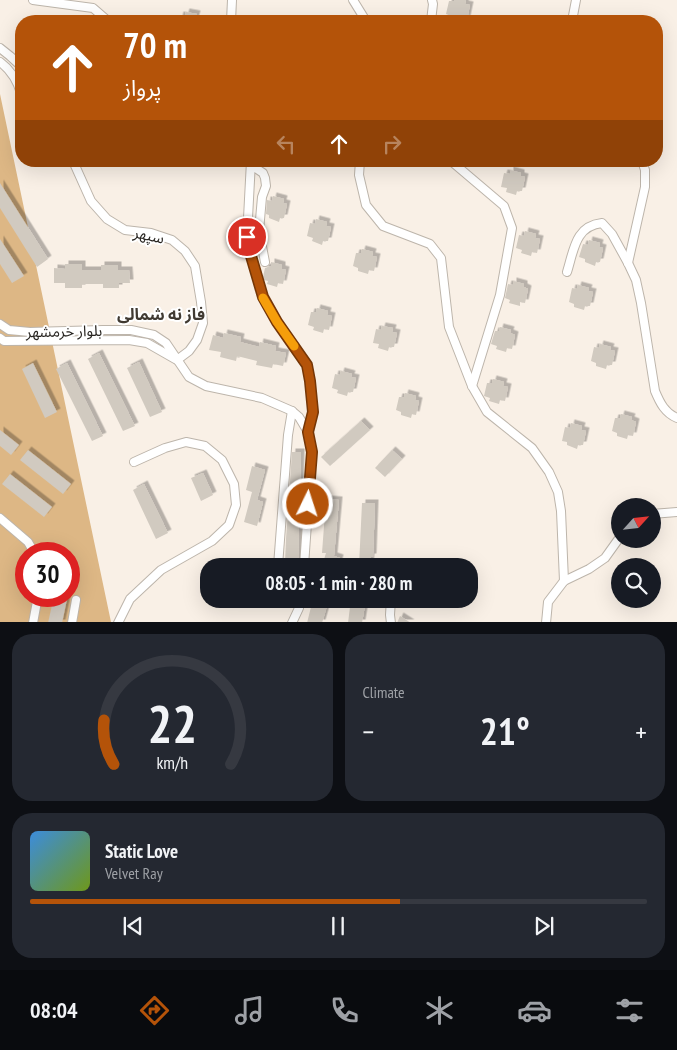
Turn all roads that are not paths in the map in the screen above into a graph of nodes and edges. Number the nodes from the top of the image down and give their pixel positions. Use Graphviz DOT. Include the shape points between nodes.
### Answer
graph roads {
  1 [pos="33,0"];
  2 [pos="232,0"];
  3 [pos="353,0"];
  4 [pos="432,0"];
  5 [pos="576,0"];
  6 [pos="101,15"];
  7 [pos="231,15"];
  8 [pos="362,15"];
  9 [pos="432,15"];
  10 [pos="573,15"];
  11 [pos="0,48"];
  12 [pos="15,61"];
  13 [pos="0,62"];
  14 [pos="15,78"];
  15 [pos="73,167"];
  16 [pos="75,167"];
  17 [pos="251,167"];
  18 [pos="256,167"];
  19 [pos="359,167"];
  20 [pos="458,167"];
  21 [pos="644,167"];
  22 [pos="77,172"];
  23 [pos="265,262"];
  24 [pos="628,262"];
  25 [pos="567,272"];
  26 [pos="0,324"];
  27 [pos="0,338"];
  28 [pos="177,360"];
  29 [pos="472,386"];
  30 [pos="292,410"];
  31 [pos="677,418"];
  32 [pos="308,432"];
  33 [pos="134,462"];
  34 [pos="677,512"];
  35 [pos="661,513"];
  36 [pos="0,518"];
  37 [pos="28,542"];
  38 [pos="612,548"];
  39 [pos="279,558"];
  40 [pos="305,558"];
  41 [pos="564,580"];
  42 [pos="36,607"];
  43 [pos="75,607"];
  44 [pos="299,608"];
  45 [pos="390,608"];
  46 [pos="34,622"];
  47 [pos="72,622"];
  48 [pos="118,622"];
  49 [pos="292,622"];
  50 [pos="391,622"];
  51 [pos="546,622"];
  1 -- 6 [label="street" via="93,8"];
  2 -- 7 [label="street"];
  3 -- 8 [label="street"];
  4 -- 9 [label="street"];
  5 -- 10 [label="street"];
  11 -- 12 [label="street"];
  13 -- 14 [label="street"];
  15 -- 22 [label="street, سپهر"];
  16 -- 22 [label="street, سپهر"];
  17 -- 32 [label="street" via="247,237 251,256 263,297 307,365 313,412"];
  18 -- 23 [label="street" via="263,173 266,186 259,231"];
  19 -- 29 [label="street" via="358,175 366,205 383,226 430,244 441,258 450,327"];
  20 -- 29 [label="street" via="504,206 512,228 500,295"];
  21 -- 24 [label="street" via="645,187"];
  22 -- 28 [label="street, سپهر" via="91,201 106,219 125,230 152,233 172,240 195,266 203,323 197,340"];
  24 -- 25 [label="street" via="602,222 592,224 579,235"];
  24 -- 31 [label="street" via="641,303 656,391 664,409"];
  26 -- 28 [label="street, بلوار خرمشهر" via="9,330 30,332 131,330 154,335 166,343"];
  27 -- 28 [label="street, بلوار خرمشهر" via="4,341 130,340 147,343"];
  28 -- 30 [label="street, بلوار خرمشهر" via="189,377 206,386 262,398"];
  29 -- 41 [label="street" via="487,412 532,448 549,472 558,492 561,511"];
  30 -- 32 [label="street"];
  30 -- 39 [label="street"];
  32 -- 40 [label="street" via="312,452"];
  33 -- 48 [label="street" via="186,442 205,446 222,460 234,484 236,505 229,525 212,541 161,570 130,599"];
  34 -- 35 [label="street"];
  36 -- 37 [label="street"];
  38 -- 41 [label="street" via="605,558 589,569"];
  41 -- 51 [label="street" via="548,602"];
  42 -- 46 [label="street"];
  43 -- 47 [label="street"];
  44 -- 49 [label="street"];
  45 -- 50 [label="street"];
}
